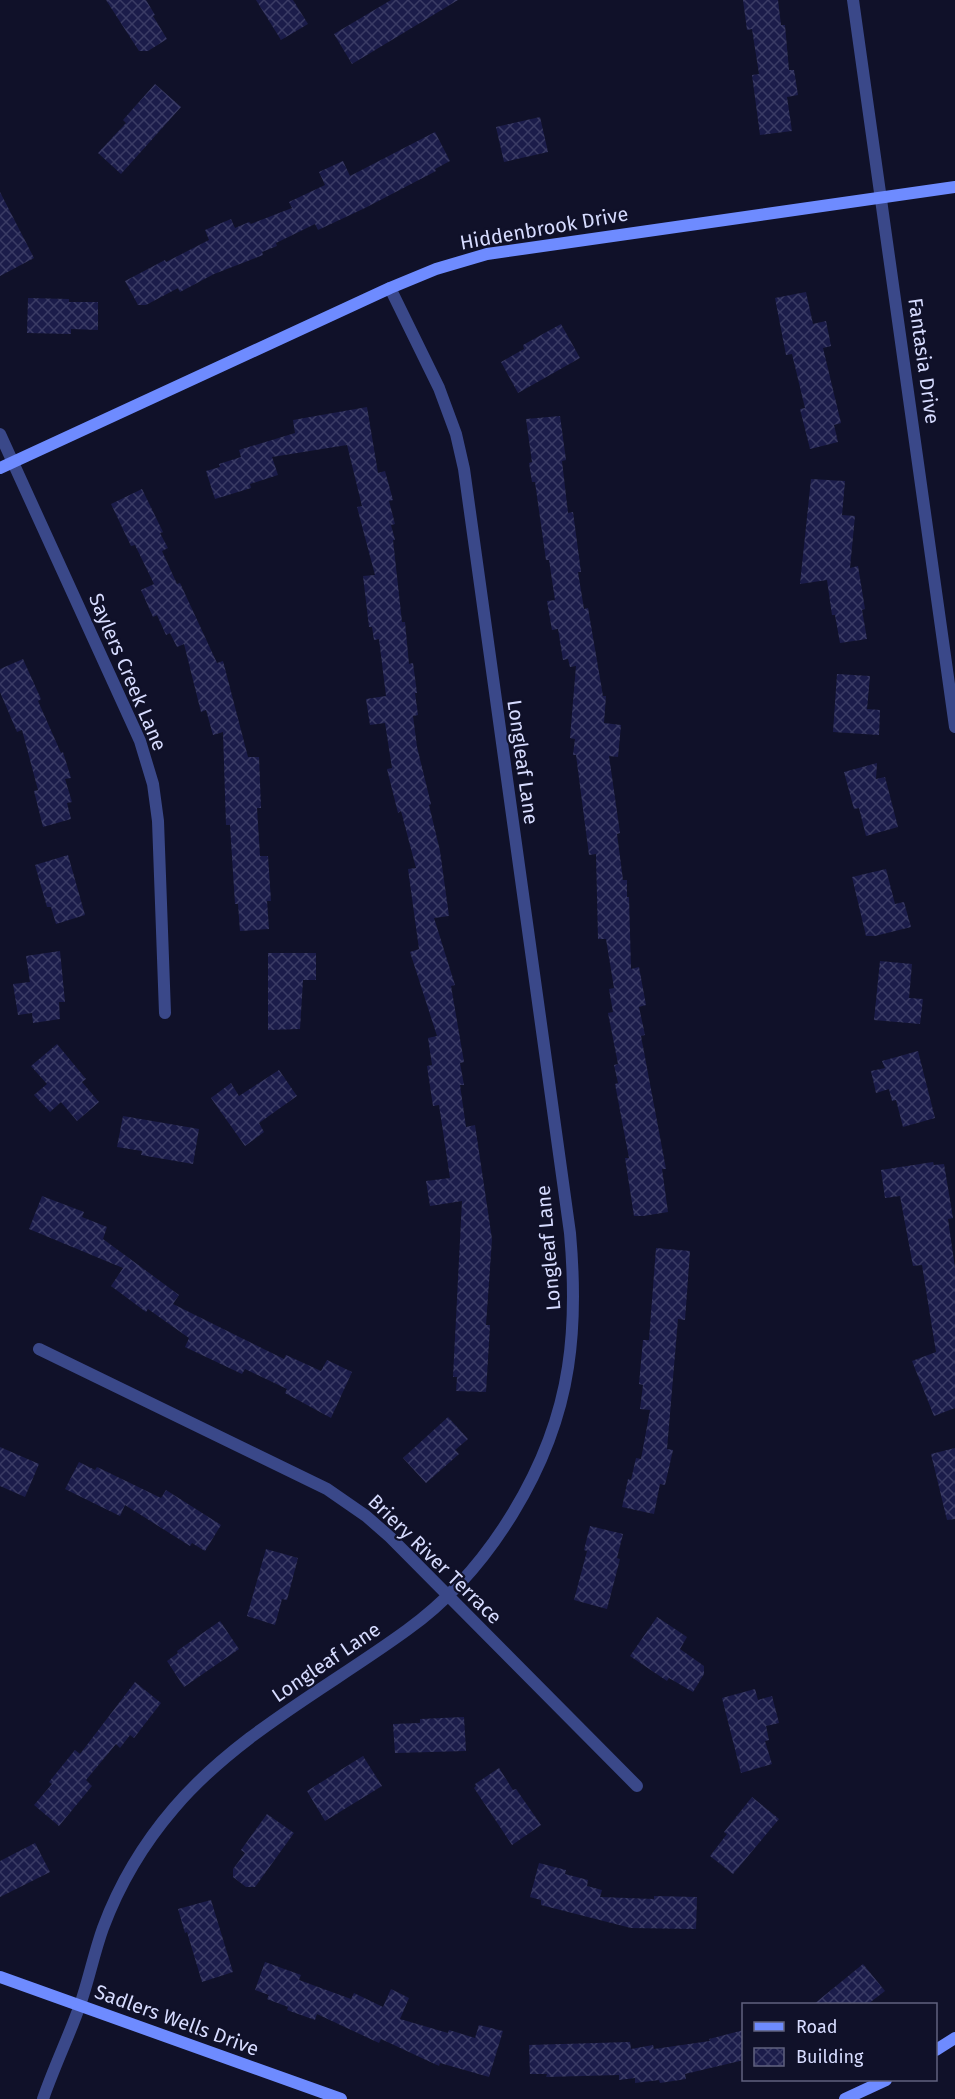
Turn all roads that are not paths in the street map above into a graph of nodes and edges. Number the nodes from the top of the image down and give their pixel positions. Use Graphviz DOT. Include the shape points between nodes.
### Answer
graph roads {
  1 [pos="853,0"];
  2 [pos="955,187"];
  3 [pos="880,197"];
  4 [pos="390,288"];
  5 [pos="0,434"];
  6 [pos="13,462"];
  7 [pos="0,468"];
  8 [pos="955,727"];
  9 [pos="165,1012"];
  10 [pos="39,1350"];
  11 [pos="447,1596"];
  12 [pos="637,1786"];
  13 [pos="0,1977"];
  14 [pos="80,2006"];
  15 [pos="955,2038"];
  16 [pos="937,2049"];
  17 [pos="882,2081"];
  18 [pos="43,2099"];
  19 [pos="341,2099"];
  20 [pos="845,2099"];
  1 -- 3 [label="street, Fantasia Drive"];
  2 -- 3 [label="street, Hiddenbrook Drive"];
  3 -- 4 [label="street, Hiddenbrook Drive" via="487,254"];
  3 -- 8 [label="street, Fantasia Drive"];
  4 -- 6 [label="street, Hiddenbrook Drive"];
  4 -- 11 [label="street, Longleaf Lane" via="439,388 464,469 573,1269 568,1369 538,1465 514,1512"];
  5 -- 6 [label="street, Saylers Creek Lane"];
  6 -- 7 [label="street, Hiddenbrook Drive"];
  6 -- 9 [label="street, Saylers Creek Lane" via="140,741 153,784 158,821"];
  10 -- 11 [label="street, Briery River Terrace" via="327,1489 390,1537"];
  11 -- 12 [label="street, Briery River Terrace"];
  11 -- 14 [label="street, Longleaf Lane" via="410,1629 244,1742 172,1809 118,1892"];
  13 -- 14 [label="street, Sadlers Wells Drive"];
  14 -- 18 [label="street, Longleaf Lane"];
  14 -- 19 [label="street, Sadlers Wells Drive"];
  15 -- 16 [label="street"];
  17 -- 20 [label="street"];
}
